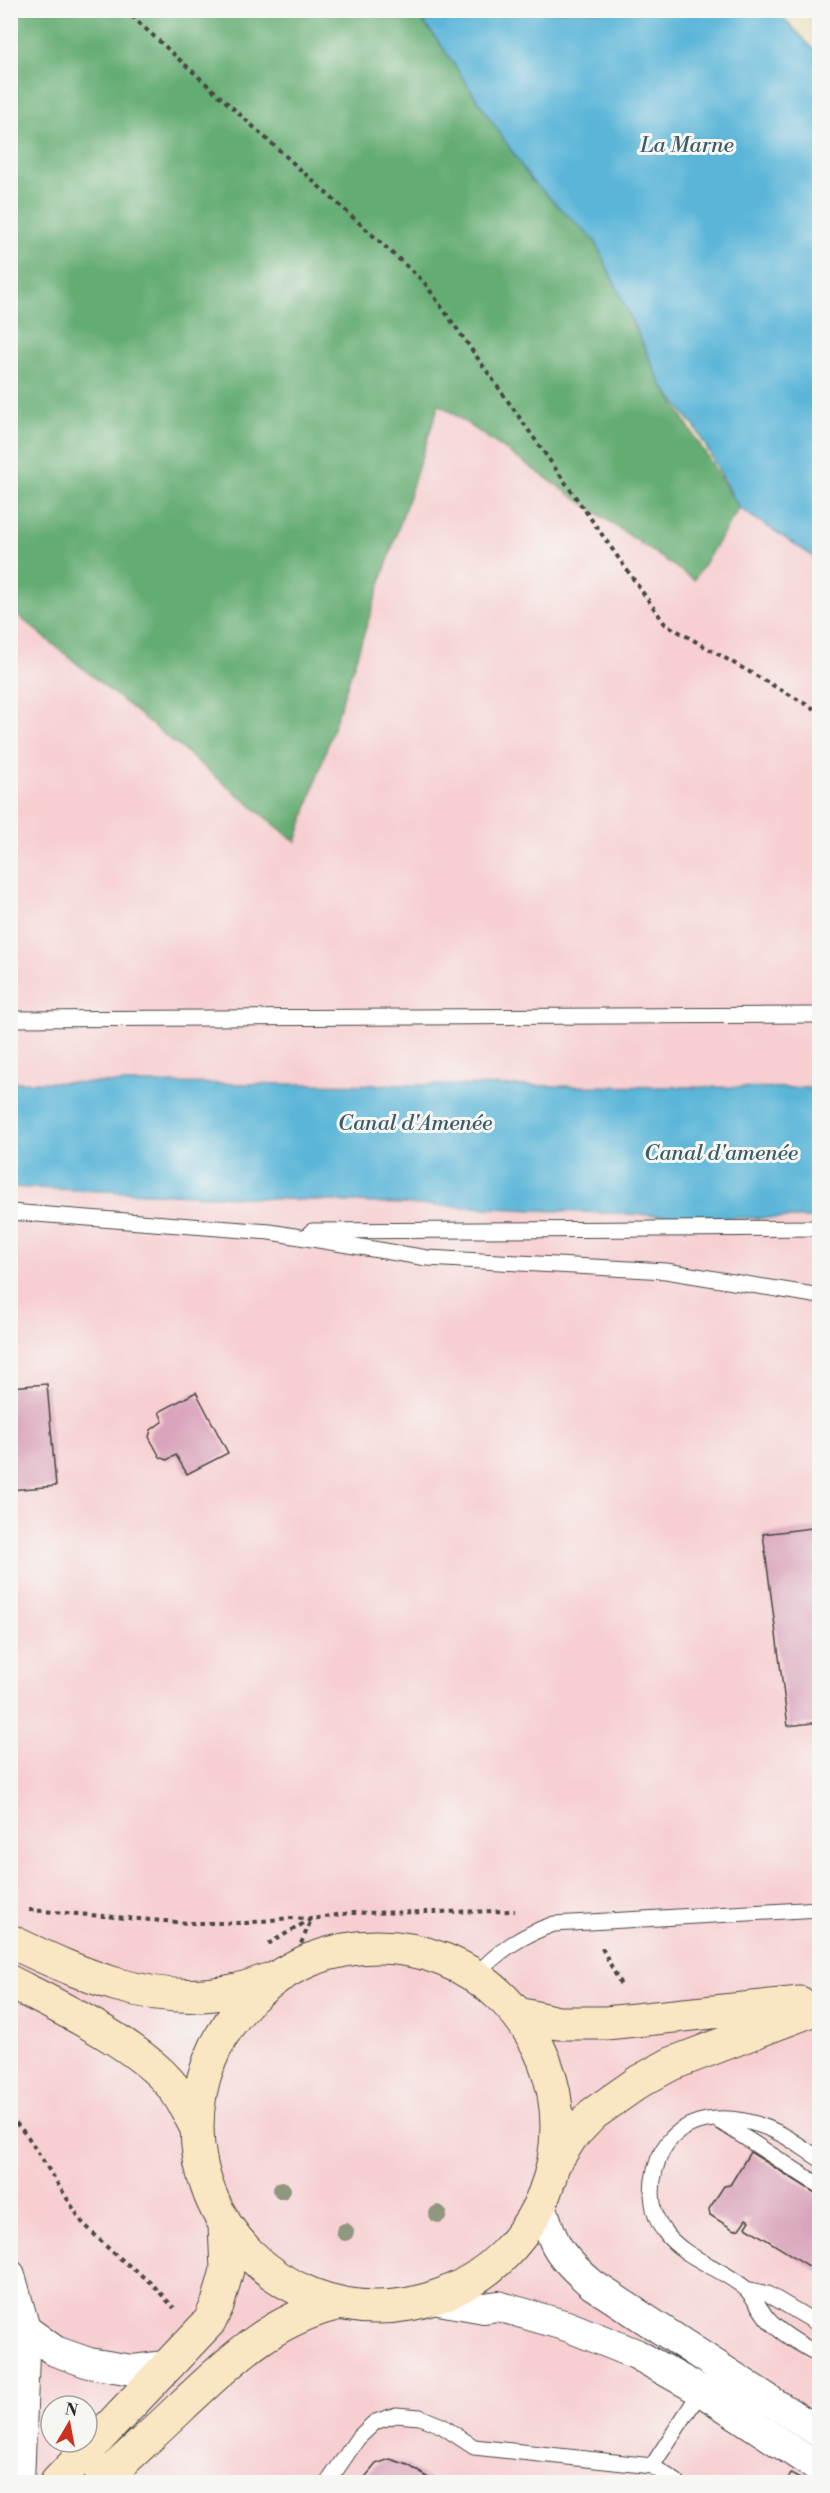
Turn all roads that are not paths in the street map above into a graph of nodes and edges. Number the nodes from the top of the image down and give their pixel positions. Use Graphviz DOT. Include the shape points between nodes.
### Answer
graph roads {
  1 [pos="819,1015"];
  2 [pos="10,1018"];
  3 [pos="10,1212"];
  4 [pos="819,1228"];
  5 [pos="270,1232"];
  6 [pos="819,1296"];
  7 [pos="819,1909"];
  8 [pos="10,1941"];
  9 [pos="283,1973"];
  10 [pos="475,1976"];
  11 [pos="10,1982"];
  12 [pos="819,2000"];
  13 [pos="819,2007"];
  14 [pos="519,2014"];
  15 [pos="714,2118"];
  16 [pos="196,2127"];
  17 [pos="819,2159"];
  18 [pos="555,2162"];
  19 [pos="819,2186"];
  20 [pos="542,2204"];
  21 [pos="225,2225"];
  22 [pos="10,2275"];
  23 [pos="746,2289"];
  24 [pos="433,2299"];
  25 [pos="336,2304"];
  26 [pos="819,2325"];
  27 [pos="25,2329"];
  28 [pos="819,2355"];
  29 [pos="170,2365"];
  30 [pos="701,2391"];
  31 [pos="819,2433"];
  32 [pos="652,2466"];
  33 [pos="819,2469"];
  34 [pos="112,2476"];
  35 [pos="19,2482"];
  36 [pos="57,2482"];
  37 [pos="328,2482"];
  38 [pos="677,2482"];
  1 -- 2 [label="lane"];
  3 -- 5 [label="lane"];
  4 -- 5 [label="lane"];
  5 -- 6 [label="lane" via="427,1258 666,1271"];
  7 -- 10 [label="lane" via="554,1924 529,1932 491,1959"];
  8 -- 9 [label="main road" via="67,1968 115,1985 154,1993 204,1995 233,1991"];
  9 -- 10 [label="main road" via="326,1954 364,1947 403,1948 441,1958"];
  9 -- 16 [label="main road" via="248,2000 226,2028 209,2059"];
  10 -- 14 [label="main road"];
  11 -- 16 [label="main road" via="99,2030 141,2058 172,2086"];
  12 -- 14 [label="main road" via="606,2023 558,2024"];
  13 -- 18 [label="main road" via="671,2064 640,2081 593,2114"];
  14 -- 18 [label="main road" via="549,2069 558,2120"];
  15 -- 17 [label="lane" via="748,2121 781,2134"];
  15 -- 19 [label="lane"];
  15 -- 23 [label="lane" via="689,2123 671,2136 657,2160 651,2185 654,2211 663,2231 683,2250"];
  16 -- 21 [label="main road" via="206,2187"];
  18 -- 20 [label="main road"];
  20 -- 24 [label="main road" via="522,2236 497,2263 467,2284"];
  20 -- 31 [label="street" via="550,2233 566,2262 593,2285"];
  21 -- 25 [label="main road" via="255,2261 293,2288"];
  21 -- 29 [label="main road" via="227,2270 218,2303 210,2321"];
  22 -- 27 [label="street"];
  23 -- 26 [label="lane" via="768,2294"];
  23 -- 28 [label="lane" via="769,2320"];
  24 -- 25 [label="main road" via="401,2307"];
  24 -- 30 [label="street" via="484,2308 498,2306 567,2326 636,2354"];
  25 -- 34 [label="main road" via="288,2320 256,2340"];
  27 -- 29 [label="street" via="55,2351 89,2363 132,2370"];
  27 -- 35 [label="street"];
  29 -- 36 [label="main road"];
  30 -- 32 [label="lane"];
  30 -- 33 [label="street"];
  32 -- 37 [label="lane" via="474,2447 442,2426 420,2417 396,2415 375,2422 358,2438"];
  32 -- 38 [label="lane"];
}
